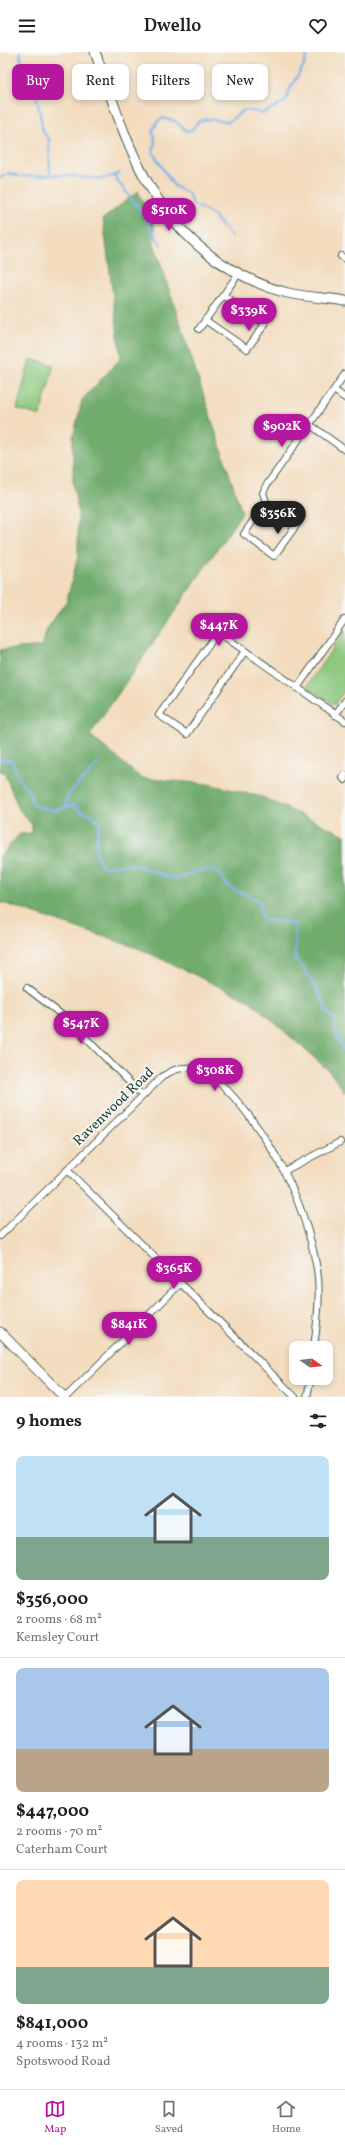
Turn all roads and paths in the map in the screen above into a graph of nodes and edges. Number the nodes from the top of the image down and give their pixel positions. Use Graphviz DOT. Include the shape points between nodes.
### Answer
graph roads {
  1 [pos="95,52"];
  2 [pos="239,273"];
  3 [pos="223,295"];
  4 [pos="345,301"];
  5 [pos="205,320"];
  6 [pos="199,328"];
  7 [pos="345,374"];
  8 [pos="334,390"];
  9 [pos="345,398"];
  10 [pos="309,424"];
  11 [pos="345,450"];
  12 [pos="266,502"];
  13 [pos="345,619"];
  14 [pos="245,651"];
  15 [pos="297,688"];
  16 [pos="345,701"];
  17 [pos="336,715"];
  18 [pos="345,721"];
  19 [pos="345,775"];
  20 [pos="345,780"];
  21 [pos="27,988"];
  22 [pos="142,1095"];
  23 [pos="340,1142"];
  24 [pos="67,1170"];
  25 [pos="284,1171"];
  26 [pos="0,1236"];
  27 [pos="180,1284"];
  28 [pos="0,1332"];
  29 [pos="315,1341"];
  30 [pos="310,1385"];
  31 [pos="65,1397"];
  32 [pos="295,1397"];
  33 [pos="307,1397"];
  1 -- 2 [label="street" via="131,153 152,193 186,236 214,259"];
  2 -- 3 [label="street"];
  2 -- 4 [label="street" via="288,293"];
  3 -- 5 [label="street"];
  3 -- 5 [label="street" via="265,324 247,349"];
  5 -- 6 [label="street"];
  7 -- 8 [label="street"];
  8 -- 9 [label="street"];
  8 -- 10 [label="street"];
  10 -- 11 [label="street"];
  10 -- 12 [label="street" via="266,486 263,493"];
  12 -- 12 [label="street" via="244,534 274,556 297,524"];
  13 -- 15 [label="street"];
  14 -- 14 [label="street" via="187,734 159,715 218,632"];
  14 -- 15 [label="street"];
  15 -- 17 [label="street"];
  16 -- 17 [label="street"];
  17 -- 18 [label="street"];
  19 -- 20 [label="street"];
  21 -- 22 [label="street" via="72,1024"];
  22 -- 24 [label="street, Ravenwood Road"];
  22 -- 25 [label="street, Ravenwood Road" via="168,1072 183,1067 201,1071 218,1082 245,1111"];
  23 -- 25 [label="street"];
  24 -- 26 [label="street, Ravenwood Road"];
  24 -- 27 [label="street"];
  25 -- 29 [label="street, Ravenwood Road" via="305,1224 317,1270 318,1313"];
  27 -- 31 [label="street"];
  27 -- 32 [label="street"];
  28 -- 31 [label="street"];
  30 -- 33 [label="street"];
}
